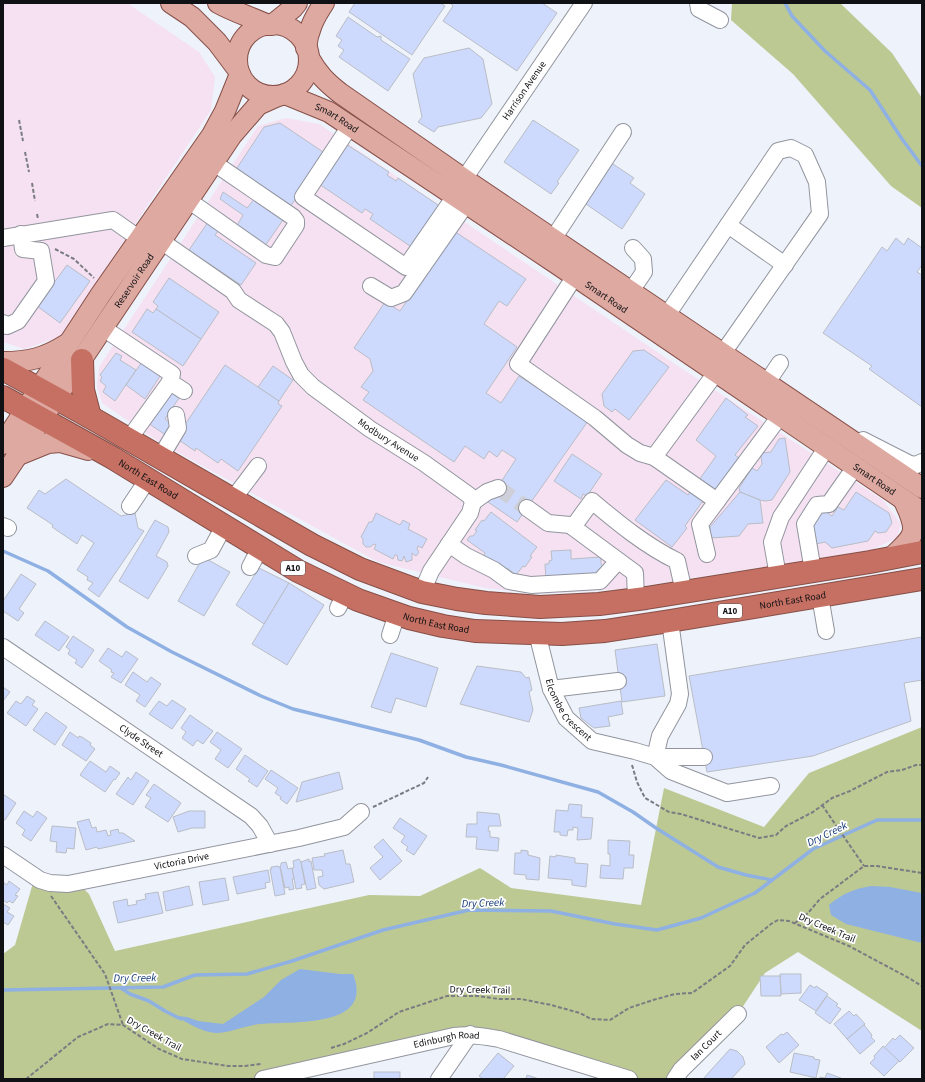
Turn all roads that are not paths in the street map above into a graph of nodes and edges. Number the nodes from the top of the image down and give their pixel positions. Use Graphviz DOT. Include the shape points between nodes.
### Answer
graph roads {
  1 [pos="171,3"];
  2 [pos="218,3"];
  3 [pos="297,3"];
  4 [pos="324,3"];
  5 [pos="584,3"];
  6 [pos="698,3"];
  7 [pos="720,20"];
  8 [pos="270,25"];
  9 [pos="308,53"];
  10 [pos="239,72"];
  11 [pos="281,95"];
  12 [pos="350,126"];
  13 [pos="623,132"];
  14 [pos="214,162"];
  15 [pos="462,193"];
  16 [pos="188,200"];
  17 [pos="728,225"];
  18 [pos="3,238"];
  19 [pos="553,239"];
  20 [pos="22,242"];
  21 [pos="152,243"];
  22 [pos="633,248"];
  23 [pos="785,265"];
  24 [pos="575,276"];
  25 [pos="371,286"];
  26 [pos="631,291"];
  27 [pos="667,315"];
  28 [pos="3,323"];
  29 [pos="103,328"];
  30 [pos="76,351"];
  31 [pos="725,354"];
  32 [pos="3,362"];
  33 [pos="780,363"];
  34 [pos="3,369"];
  35 [pos="716,372"];
  36 [pos="170,382"];
  37 [pos="767,382"];
  38 [pos="184,391"];
  39 [pos="48,393"];
  40 [pos="3,397"];
  41 [pos="756,399"];
  42 [pos="34,414"];
  43 [pos="176,415"];
  44 [pos="780,416"];
  45 [pos="90,417"];
  46 [pos="838,431"];
  47 [pos="129,439"];
  48 [pos="827,447"];
  49 [pos="10,450"];
  50 [pos="654,457"];
  51 [pos="113,458"];
  52 [pos="160,458"];
  53 [pos="922,463"];
  54 [pos="258,466"];
  55 [pos="855,467"];
  56 [pos="3,477"];
  57 [pos="148,479"];
  58 [pos="498,488"];
  59 [pos="922,488"];
  60 [pos="234,500"];
  61 [pos="717,500"];
  62 [pos="904,501"];
  63 [pos="473,502"];
  64 [pos="130,506"];
  65 [pos="527,508"];
  66 [pos="922,512"];
  67 [pos="224,526"];
  68 [pos="574,527"];
  69 [pos="449,544"];
  70 [pos="260,548"];
  71 [pos="922,552"];
  72 [pos="707,554"];
  73 [pos="196,556"];
  74 [pos="891,558"];
  75 [pos="618,561"];
  76 [pos="250,567"];
  77 [pos="813,571"];
  78 [pos="778,576"];
  79 [pos="922,579"];
  80 [pos="422,592"];
  81 [pos="684,592"];
  82 [pos="820,596"];
  83 [pos="636,599"];
  84 [pos="534,607"];
  85 [pos="397,614"];
  86 [pos="670,621"];
  87 [pos="826,630"];
  88 [pos="493,631"];
  89 [pos="537,633"];
  90 [pos="390,635"];
  91 [pos="3,647"];
  92 [pos="618,681"];
  93 [pos="551,689"];
  94 [pos="704,757"];
  95 [pos="655,758"];
  96 [pos="771,786"];
  97 [pos="361,812"];
  98 [pos="270,844"];
  99 [pos="3,855"];
  100 [pos="738,1014"];
  101 [pos="470,1034"];
  102 [pos="608,1076"];
  103 [pos="263,1079"];
  104 [pos="439,1079"];
  105 [pos="629,1079"];
  106 [pos="675,1079"];
  1 -- 10 [label="main road" via="192,17 217,42"];
  2 -- 8 [label="main road"];
  3 -- 8 [label="main road"];
  4 -- 9 [label="main road" via="310,26 307,37"];
  5 -- 15 [label="street, Harrison Avenue"];
  6 -- 7 [label="street" via="699,9"];
  8 -- 9 [label="main road" via="287,27 293,31 299,36"];
  8 -- 10 [label="main road" via="252,31 244,38 238,54"];
  9 -- 11 [label="main road" via="304,77 296,87"];
  9 -- 15 [label="main road, Smart Road" via="322,79"];
  10 -- 11 [label="main road" via="257,92 267,96"];
  10 -- 21 [label="main road, Reservoir Road" via="219,122"];
  11 -- 12 [label="main road, Smart Road" via="321,108"];
  11 -- 14 [label="main road, Reservoir Road" via="258,105"];
  12 -- 15 [label="main road, Smart Road"];
  12 -- 15 [label="street" via="303,197 406,267"];
  13 -- 19 [label="street"];
  14 -- 16 [label="main road, Reservoir Road"];
  14 -- 16 [label="street" via="293,216 296,225 284,244 275,257 266,255"];
  15 -- 19 [label="main road, Smart Road"];
  15 -- 24 [label="main road, Smart Road"];
  15 -- 25 [label="street" via="404,293 391,298"];
  16 -- 21 [label="main road, Reservoir Road"];
  17 -- 23 [label="street"];
  17 -- 23 [label="street" via="778,151 791,148 804,155 816,182 820,214"];
  17 -- 27 [label="street"];
  18 -- 20 [label="street, Modbury Avenue"];
  19 -- 26 [label="main road, Smart Road"];
  20 -- 21 [label="street, Modbury Avenue" via="113,220"];
  20 -- 28 [label="street" via="41,251 46,281 18,321 7,326"];
  21 -- 29 [label="main road, Reservoir Road"];
  21 -- 30 [label="main road, Reservoir Road"];
  21 -- 63 [label="street, Modbury Avenue" via="233,291 239,300 276,324 301,375 313,387 370,429 466,492"];
  22 -- 26 [label="street" via="643,259 644,272"];
  23 -- 31 [label="street"];
  24 -- 35 [label="main road, Smart Road"];
  24 -- 50 [label="street" via="518,364 595,418 627,445 640,453"];
  26 -- 27 [label="main road, Smart Road"];
  27 -- 31 [label="main road, Smart Road"];
  29 -- 30 [label="main road, Reservoir Road"];
  29 -- 36 [label="street" via="172,374"];
  30 -- 32 [label="main road" via="51,353 19,362"];
  30 -- 39 [label="main road, Reservoir Road"];
  30 -- 45 [label="highway"];
  31 -- 35 [label="street"];
  31 -- 37 [label="main road, Smart Road"];
  33 -- 37 [label="street"];
  34 -- 39 [label="highway"];
  35 -- 41 [label="main road, Smart Road"];
  35 -- 50 [label="street"];
  36 -- 38 [label="street"];
  36 -- 47 [label="street"];
  37 -- 41 [label="street"];
  37 -- 46 [label="main road, Smart Road"];
  39 -- 42 [label="main road, Reservoir Road"];
  39 -- 45 [label="highway"];
  40 -- 42 [label="highway, North East Road / A10"];
  41 -- 44 [label="main road, Smart Road"];
  42 -- 49 [label="main road, Reservoir Road"];
  42 -- 51 [label="highway, North East Road / A10"];
  43 -- 52 [label="street" via="178,428"];
  44 -- 48 [label="main road, Smart Road"];
  44 -- 61 [label="street"];
  45 -- 47 [label="highway"];
  46 -- 53 [label="street" via="868,441 910,464"];
  46 -- 59 [label="main road, Smart Road"];
  47 -- 52 [label="highway"];
  48 -- 55 [label="main road, Smart Road"];
  48 -- 78 [label="street" via="781,517 772,542"];
  49 -- 51 [label="main road" via="60,442"];
  49 -- 56 [label="main road, Reservoir Road"];
  50 -- 61 [label="street"];
  51 -- 57 [label="highway, North East Road / A10"];
  52 -- 60 [label="highway"];
  54 -- 60 [label="street"];
  55 -- 62 [label="main road, Smart Road"];
  55 -- 77 [label="street" via="829,504 817,505 804,524"];
  57 -- 64 [label="street"];
  57 -- 67 [label="highway, North East Road / A10"];
  58 -- 63 [label="street"];
  60 -- 80 [label="highway" via="336,558"];
  61 -- 72 [label="street" via="700,524"];
  62 -- 66 [label="main road, Smart Road"];
  62 -- 74 [label="main road" via="912,518 913,533 907,543"];
  63 -- 69 [label="street" via="470,513"];
  65 -- 68 [label="street" via="548,523"];
  67 -- 70 [label="highway, North East Road / A10"];
  67 -- 73 [label="street" via="211,550"];
  68 -- 75 [label="street"];
  68 -- 81 [label="street" via="592,501 677,561"];
  69 -- 75 [label="street" via="509,580 531,585 600,581"];
  69 -- 80 [label="street" via="431,571"];
  70 -- 76 [label="street"];
  70 -- 85 [label="highway, North East Road / A10" via="342,601 358,600"];
  71 -- 74 [label="highway"];
  74 -- 77 [label="highway"];
  75 -- 83 [label="street" via="635,573"];
  77 -- 78 [label="highway"];
  78 -- 81 [label="highway"];
  79 -- 82 [label="highway, North East Road / A10"];
  80 -- 84 [label="highway" via="478,602"];
  80 -- 88 [label="highway" via="423,604 464,617"];
  81 -- 83 [label="highway"];
  82 -- 86 [label="highway, North East Road / A10"];
  82 -- 87 [label="street"];
  83 -- 84 [label="highway"];
  84 -- 89 [label="highway"];
  85 -- 88 [label="highway, North East Road / A10" via="443,626"];
  85 -- 90 [label="street"];
  86 -- 89 [label="highway, North East Road / A10" via="605,631"];
  86 -- 95 [label="street" via="680,694 678,704 660,736"];
  88 -- 89 [label="highway, North East Road / A10"];
  89 -- 93 [label="street, Elcombe Crescent"];
  91 -- 98 [label="street, Clyde Street" via="251,816"];
  92 -- 93 [label="street"];
  93 -- 95 [label="street, Elcombe Crescent" via="566,718 592,741"];
  94 -- 95 [label="street"];
  95 -- 96 [label="street" via="671,771 727,793"];
  97 -- 98 [label="street, Victoria Drive" via="344,827"];
  98 -- 99 [label="street, Victoria Drive" via="68,884 40,880"];
  100 -- 106 [label="street, Ian Court"];
  101 -- 102 [label="street, Edinburgh Road" via="499,1039"];
  101 -- 103 [label="street, Edinburgh Road"];
  101 -- 104 [label="street"];
  102 -- 105 [label="street, Edinburgh Road"];
}
